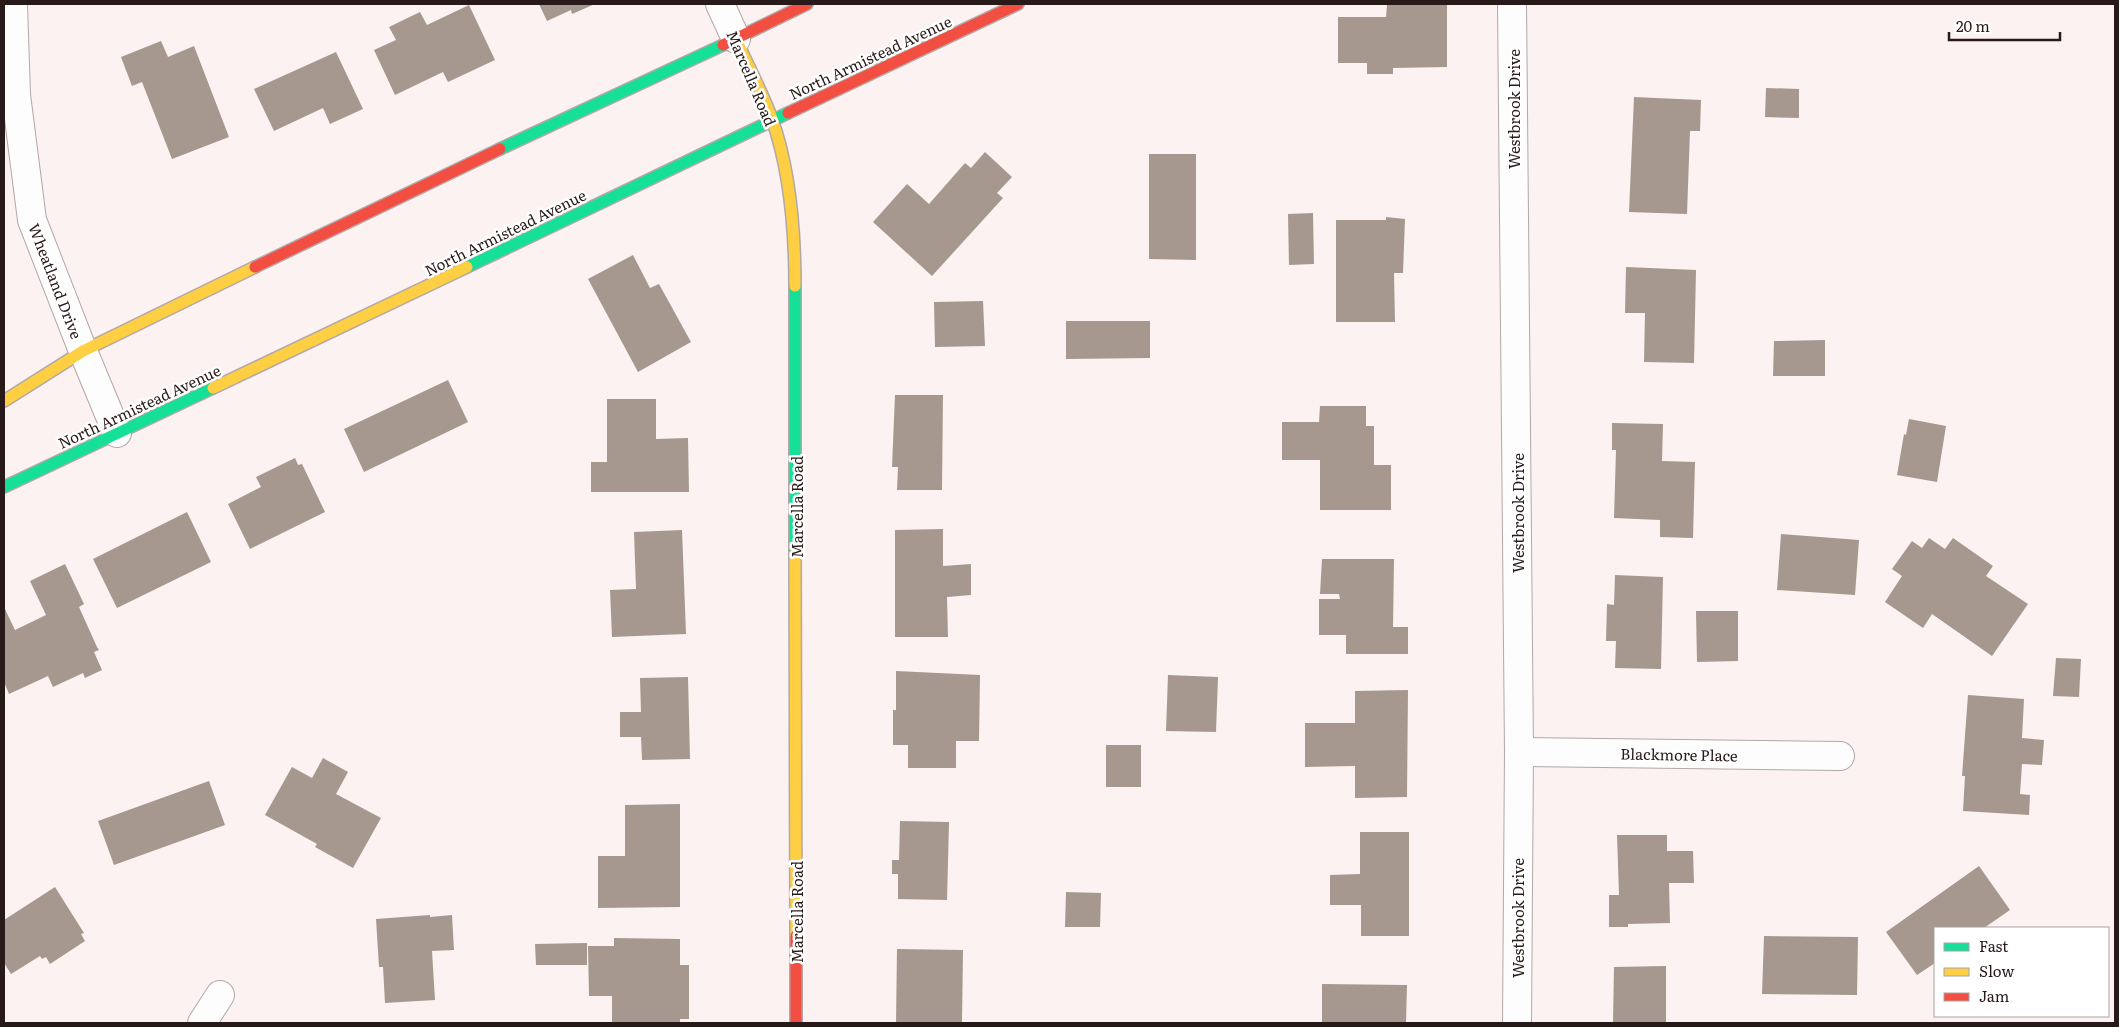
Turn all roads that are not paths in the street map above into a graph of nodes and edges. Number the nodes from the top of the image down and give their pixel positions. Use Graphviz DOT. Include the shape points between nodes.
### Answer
graph roads {
  1 [pos="13,4"];
  2 [pos="720,4"];
  3 [pos="807,4"];
  4 [pos="1018,4"];
  5 [pos="1512,4"];
  6 [pos="736,39"];
  7 [pos="772,120"];
  8 [pos="83,351"];
  9 [pos="4,401"];
  10 [pos="117,433"];
  11 [pos="4,487"];
  12 [pos="1518,752"];
  13 [pos="1840,756"];
  14 [pos="220,996"];
  15 [pos="202,1023"];
  16 [pos="796,1023"];
  17 [pos="1517,1023"];
  1 -- 8 [label="street, Wheatland Drive" via="16,95 32,220"];
  2 -- 6 [label="street, Marcella Road"];
  3 -- 6 [label="main road"];
  4 -- 7 [label="main road, North Armistead Avenue"];
  5 -- 12 [label="street, Westbrook Drive"];
  6 -- 7 [label="main road, Marcella Road"];
  6 -- 8 [label="main road" via="426,184"];
  7 -- 10 [label="main road, North Armistead Avenue"];
  7 -- 16 [label="main road, Marcella Road" via="784,166 795,282"];
  8 -- 9 [label="main road"];
  8 -- 10 [label="street, Wheatland Drive"];
  10 -- 11 [label="main road, North Armistead Avenue"];
  12 -- 13 [label="street, Blackmore Place"];
  12 -- 17 [label="street, Westbrook Drive"];
  14 -- 15 [label="street"];
}
